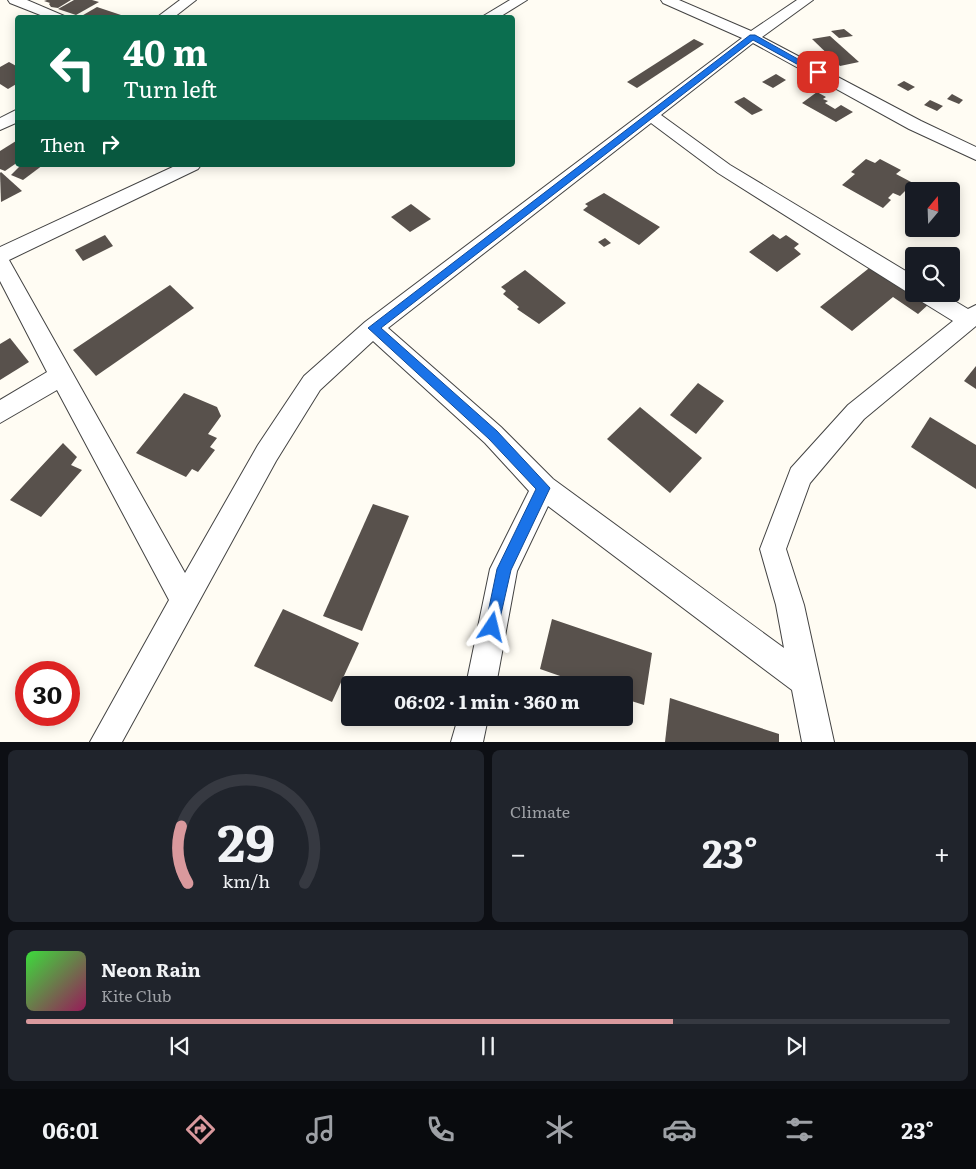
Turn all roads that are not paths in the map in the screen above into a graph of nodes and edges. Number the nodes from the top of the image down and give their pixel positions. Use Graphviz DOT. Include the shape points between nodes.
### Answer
graph roads {
  1 [pos="15,0"];
  2 [pos="189,0"];
  3 [pos="520,0"];
  4 [pos="668,0"];
  5 [pos="806,0"];
  6 [pos="54,15"];
  7 [pos="167,15"];
  8 [pos="493,15"];
  9 [pos="752,37"];
  10 [pos="650,115"];
  11 [pos="15,116"];
  12 [pos="0,125"];
  13 [pos="976,154"];
  14 [pos="188,167"];
  15 [pos="0,256"];
  16 [pos="0,262"];
  17 [pos="905,280"];
  18 [pos="942,302"];
  19 [pos="972,317"];
  20 [pos="373,328"];
  21 [pos="60,376"];
  22 [pos="0,412"];
  23 [pos="544,488"];
  24 [pos="184,600"];
  25 [pos="483,676"];
  26 [pos="805,681"];
  27 [pos="471,726"];
  28 [pos="105,742"];
  29 [pos="468,742"];
  30 [pos="818,742"];
  1 -- 6 [label="street"];
  2 -- 7 [label="street"];
  3 -- 8 [label="street"];
  4 -- 9 [label="street"];
  5 -- 9 [label="street"];
  9 -- 10 [label="street"];
  9 -- 13 [label="street"];
  10 -- 17 [label="street" via="724,169"];
  10 -- 20 [label="street"];
  11 -- 12 [label="street"];
  14 -- 15 [label="street"];
  16 -- 21 [label="street"];
  18 -- 19 [label="street"];
  19 -- 26 [label="street" via="856,412 800,476 773,549 790,605"];
  20 -- 23 [label="street" via="493,435"];
  20 -- 24 [label="street" via="312,383 267,453"];
  21 -- 22 [label="street"];
  21 -- 24 [label="street"];
  23 -- 25 [label="street" via="504,569"];
  23 -- 26 [label="street"];
  24 -- 28 [label="street"];
  26 -- 30 [label="street"];
  27 -- 29 [label="street"];
}
